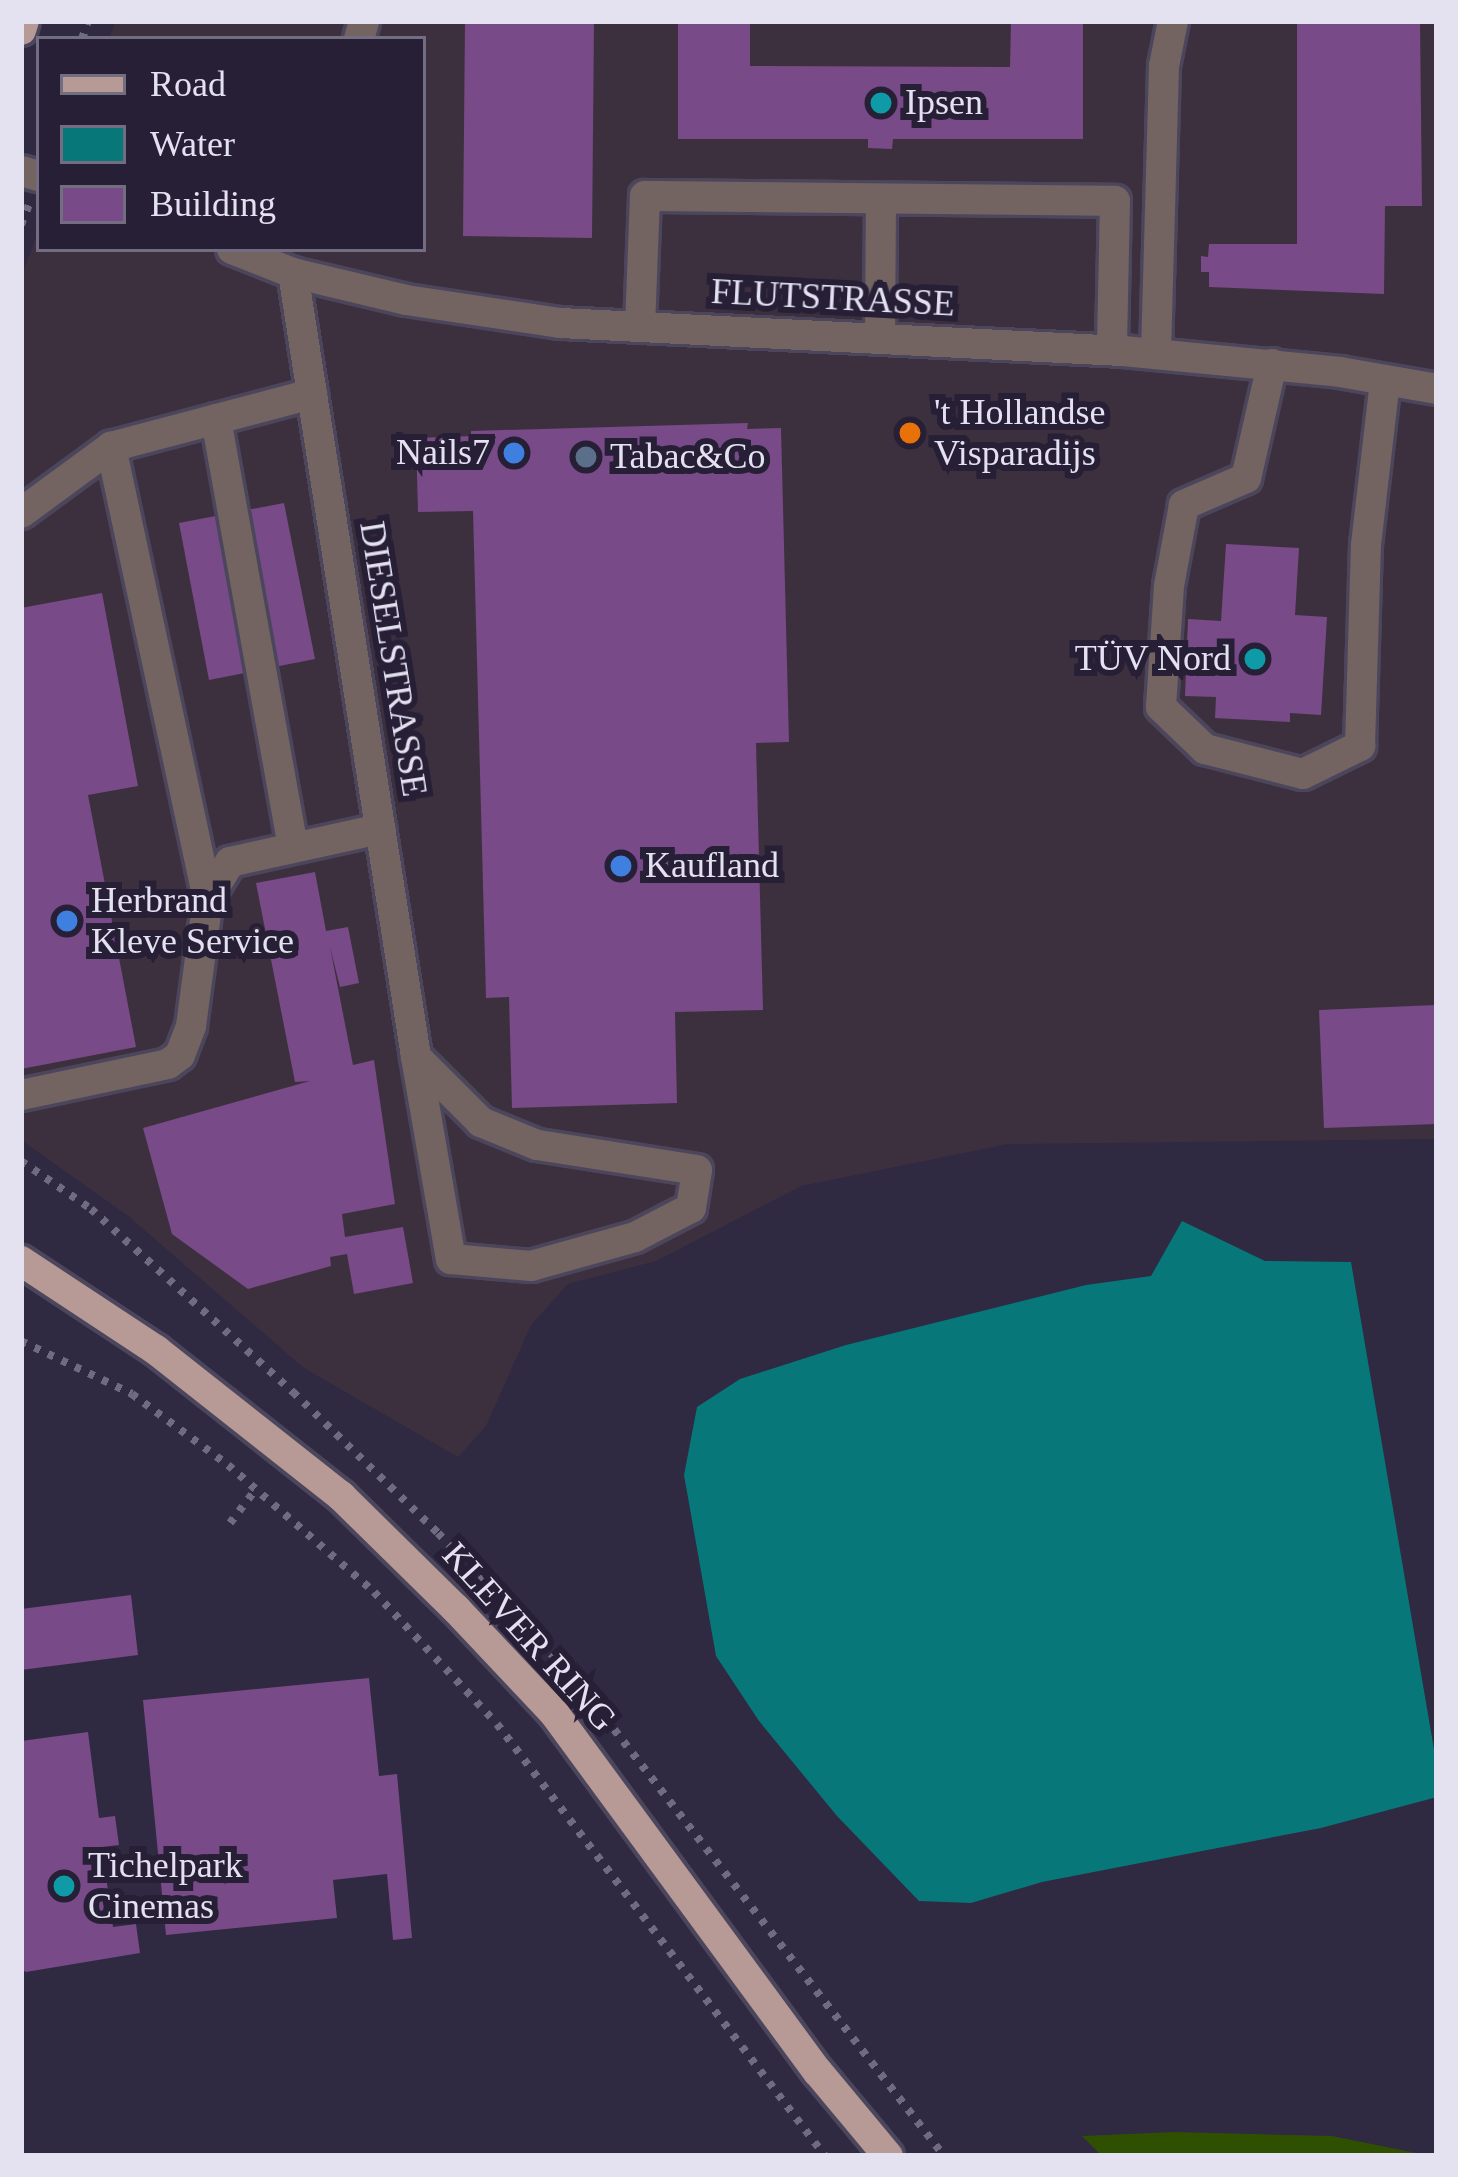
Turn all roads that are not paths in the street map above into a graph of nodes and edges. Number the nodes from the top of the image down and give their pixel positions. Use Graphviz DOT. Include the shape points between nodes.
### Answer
graph roads {
  1 [pos="25,21"];
  2 [pos="1173,21"];
  3 [pos="21,30"];
  4 [pos="881,199"];
  5 [pos="244,252"];
  6 [pos="286,263"];
  7 [pos="640,328"];
  8 [pos="880,339"];
  9 [pos="1112,350"];
  10 [pos="1156,353"];
  11 [pos="1272,364"];
  12 [pos="1385,380"];
  13 [pos="1437,388"];
  14 [pos="312,394"];
  15 [pos="216,419"];
  16 [pos="111,447"];
  17 [pos="21,513"];
  18 [pos="380,830"];
  19 [pos="293,847"];
  20 [pos="208,898"];
  21 [pos="416,1057"];
  22 [pos="21,1095"];
  23 [pos="21,1261"];
  24 [pos="888,2156"];
  1 -- 3 [label="main road"];
  2 -- 10 [label="street" via="1164,66"];
  4 -- 7 [label="street" via="645,196"];
  4 -- 8 [label="street"];
  4 -- 9 [label="street" via="1115,201"];
  5 -- 6 [label="street, FLUTSTRASSE"];
  6 -- 7 [label="street, FLUTSTRASSE" via="406,300"];
  6 -- 14 [label="street, DIESELSTRASSE"];
  7 -- 8 [label="street, FLUTSTRASSE"];
  8 -- 9 [label="street, FLUTSTRASSE"];
  9 -- 10 [label="street, FLUTSTRASSE"];
  10 -- 11 [label="street, FLUTSTRASSE"];
  11 -- 12 [label="street, FLUTSTRASSE"];
  11 -- 12 [label="street" via="1246,478 1184,505 1161,707 1205,749 1303,774 1360,746 1366,545"];
  12 -- 13 [label="street, FLUTSTRASSE"];
  14 -- 15 [label="street"];
  14 -- 18 [label="street, DIESELSTRASSE"];
  15 -- 16 [label="street"];
  15 -- 19 [label="street"];
  16 -- 17 [label="street"];
  16 -- 20 [label="street"];
  18 -- 19 [label="street"];
  18 -- 21 [label="street, DIESELSTRASSE"];
  19 -- 20 [label="street" via="230,862"];
  20 -- 22 [label="street" via="180,1055"];
  21 -- 21 [label="street, DIESELSTRASSE" via="481,1122 537,1145 697,1169 692,1208 635,1238 531,1266 452,1258"];
  23 -- 24 [label="main road, KLEVER RING" via="156,1349 341,1496 457,1609 554,1713"];
}
